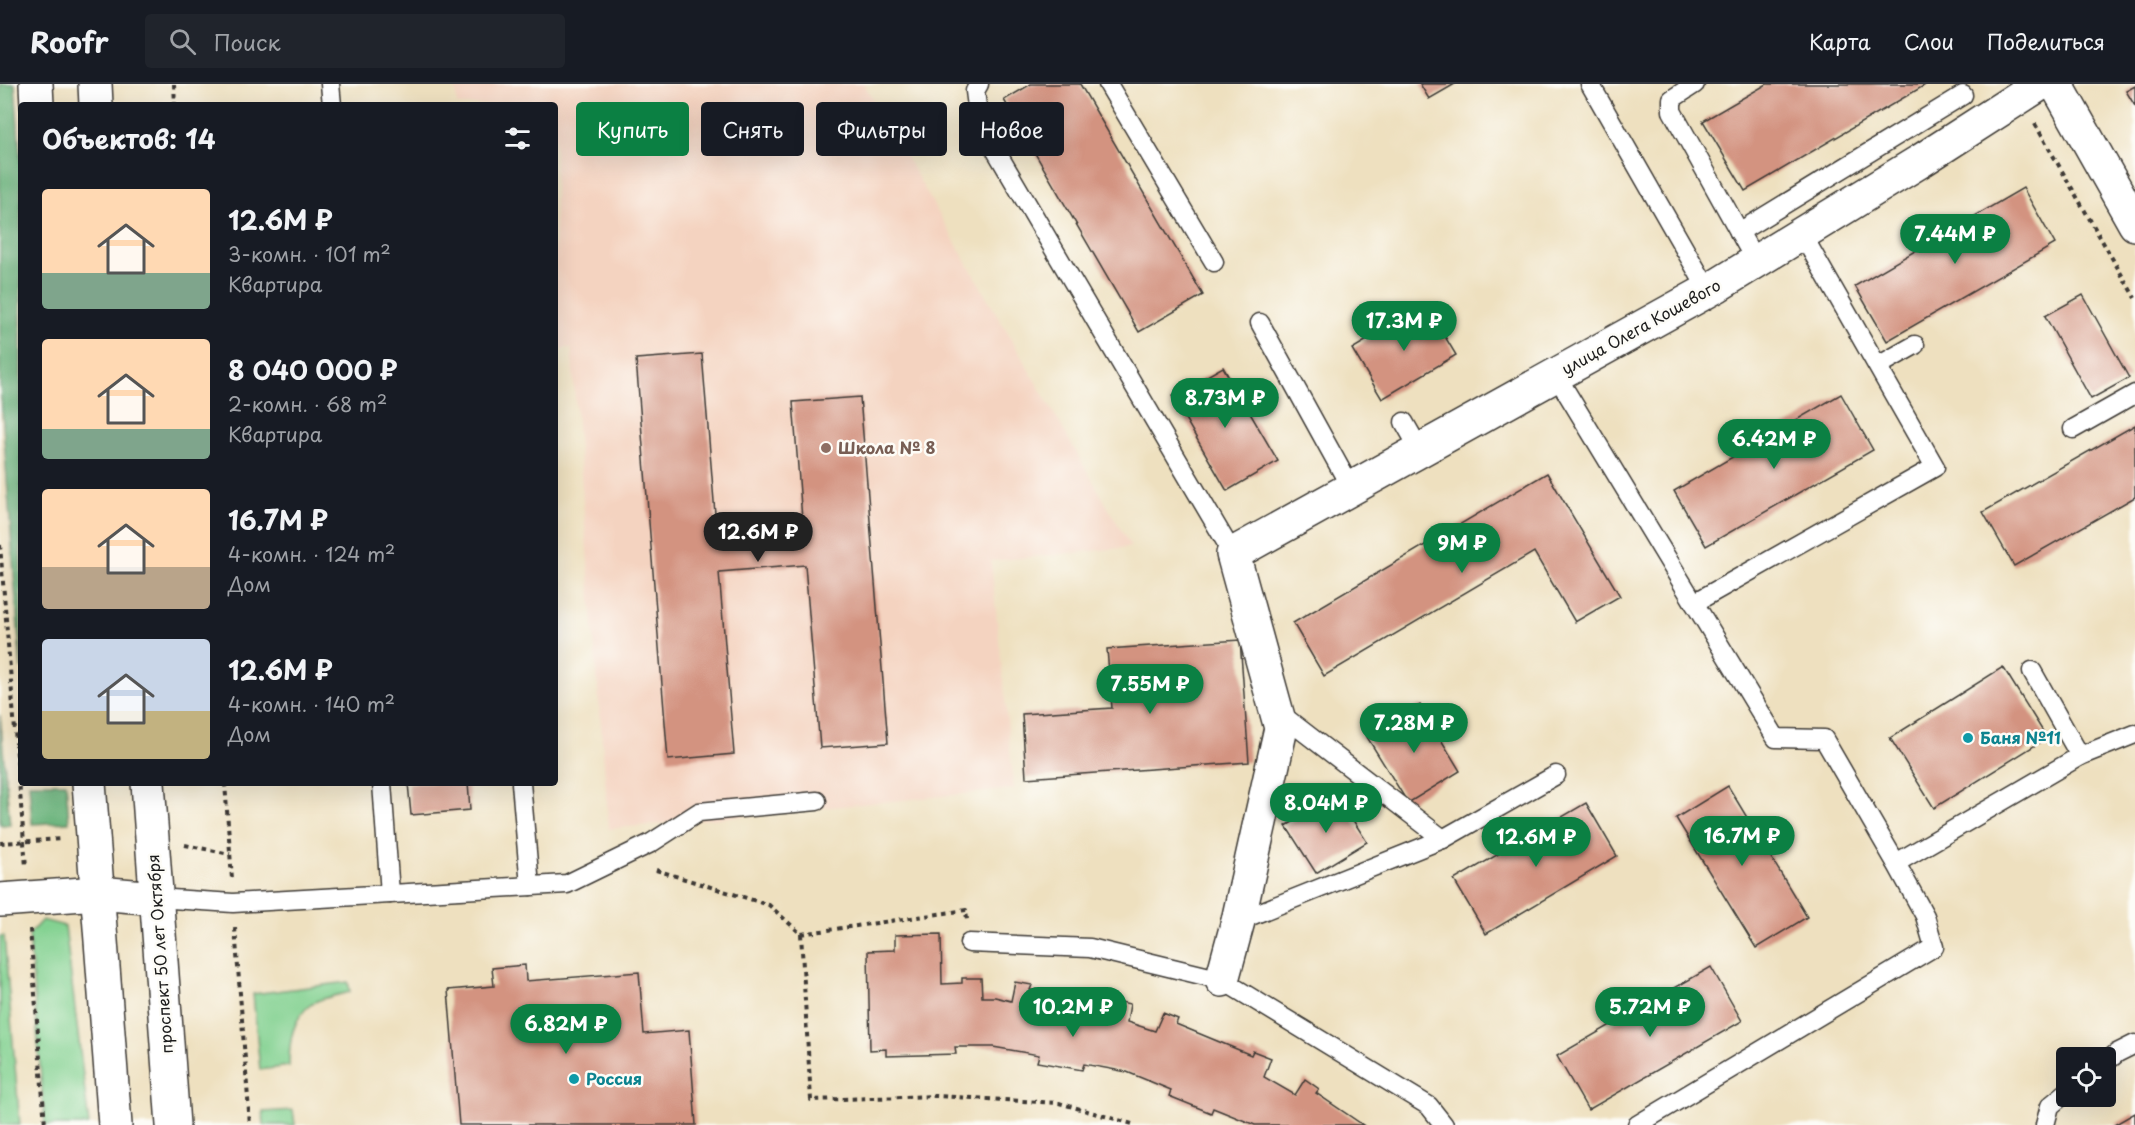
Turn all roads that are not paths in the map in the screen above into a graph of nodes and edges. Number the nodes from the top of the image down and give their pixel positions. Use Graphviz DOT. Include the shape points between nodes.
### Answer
graph roads {
  1 [pos="36,84"];
  2 [pos="95,84"];
  3 [pos="330,84"];
  4 [pos="979,84"];
  5 [pos="1108,84"];
  6 [pos="1590,84"];
  7 [pos="1695,84"];
  8 [pos="2056,84"];
  9 [pos="2030,91"];
  10 [pos="1963,95"];
  11 [pos="37,102"];
  12 [pos="96,102"];
  13 [pos="332,102"];
  14 [pos="2135,224"];
  15 [pos="1739,232"];
  16 [pos="1802,234"];
  17 [pos="1214,262"];
  18 [pos="1756,262"];
  19 [pos="1708,290"];
  20 [pos="1260,323"];
  21 [pos="1915,345"];
  22 [pos="1878,366"];
  23 [pos="1556,375"];
  24 [pos="2135,394"];
  25 [pos="2073,429"];
  26 [pos="1351,488"];
  27 [pos="1233,554"];
  28 [pos="1694,603"];
  29 [pos="2032,671"];
  30 [pos="1277,711"];
  31 [pos="2135,734"];
  32 [pos="2080,756"];
  33 [pos="1556,775"];
  34 [pos="89,786"];
  35 [pos="148,786"];
  36 [pos="382,786"];
  37 [pos="521,786"];
  38 [pos="817,801"];
  39 [pos="1443,839"];
  40 [pos="1896,863"];
  41 [pos="530,886"];
  42 [pos="98,893"];
  43 [pos="390,894"];
  44 [pos="156,898"];
  45 [pos="14,899"];
  46 [pos="1238,921"];
  47 [pos="969,943"];
  48 [pos="1222,980"];
  49 [pos="2135,1044"];
  50 [pos="2116,1054"];
  51 [pos="2056,1101"];
  52 [pos="115,1125"];
  53 [pos="173,1125"];
  54 [pos="1444,1125"];
  55 [pos="1636,1125"];
  56 [pos="2045,1125"];
  1 -- 11 [label="street"];
  2 -- 12 [label="street"];
  3 -- 13 [label="lane"];
  4 -- 27 [label="lane" via="975,91 979,122"];
  5 -- 17 [label="lane"];
  6 -- 19 [label="lane"];
  7 -- 15 [label="lane" via="1672,99 1672,111"];
  8 -- 14 [label="street"];
  9 -- 16 [label="street, улица Олега Кошевого"];
  10 -- 15 [label="lane"];
  15 -- 18 [label="lane"];
  16 -- 18 [label="street, улица Олега Кошевого"];
  16 -- 22 [label="lane"];
  18 -- 19 [label="street, улица Олега Кошевого"];
  19 -- 23 [label="street, улица Олега Кошевого"];
  20 -- 26 [label="lane"];
  21 -- 22 [label="lane"];
  22 -- 28 [label="lane" via="1935,467"];
  23 -- 26 [label="street, улица Олега Кошевого" via="1412,436"];
  23 -- 28 [label="lane"];
  24 -- 25 [label="lane"];
  26 -- 27 [label="street, улица Олега Кошевого"];
  27 -- 30 [label="street"];
  28 -- 40 [label="lane" via="1776,738 1824,739"];
  29 -- 32 [label="lane"];
  30 -- 39 [label="lane"];
  30 -- 46 [label="street" via="1281,728"];
  31 -- 32 [label="lane"];
  32 -- 40 [label="lane"];
  33 -- 39 [label="lane"];
  34 -- 42 [label="street"];
  35 -- 44 [label="street, проспект 50 лет Октября"];
  36 -- 43 [label="lane"];
  37 -- 41 [label="lane"];
  38 -- 41 [label="lane" via="699,812 651,843 567,884"];
  39 -- 46 [label="lane"];
  40 -- 55 [label="lane" via="1925,916 1934,947"];
  41 -- 43 [label="lane"];
  42 -- 44 [label="street"];
  42 -- 45 [label="street"];
  42 -- 52 [label="street"];
  43 -- 44 [label="lane" via="233,903"];
  44 -- 53 [label="street, проспект 50 лет Октября"];
  46 -- 48 [label="street"];
  47 -- 48 [label="lane" via="1090,948"];
  48 -- 54 [label="lane" via="1429,1106"];
  49 -- 50 [label="lane"];
  51 -- 56 [label="lane" via="2050,1106"];
}
